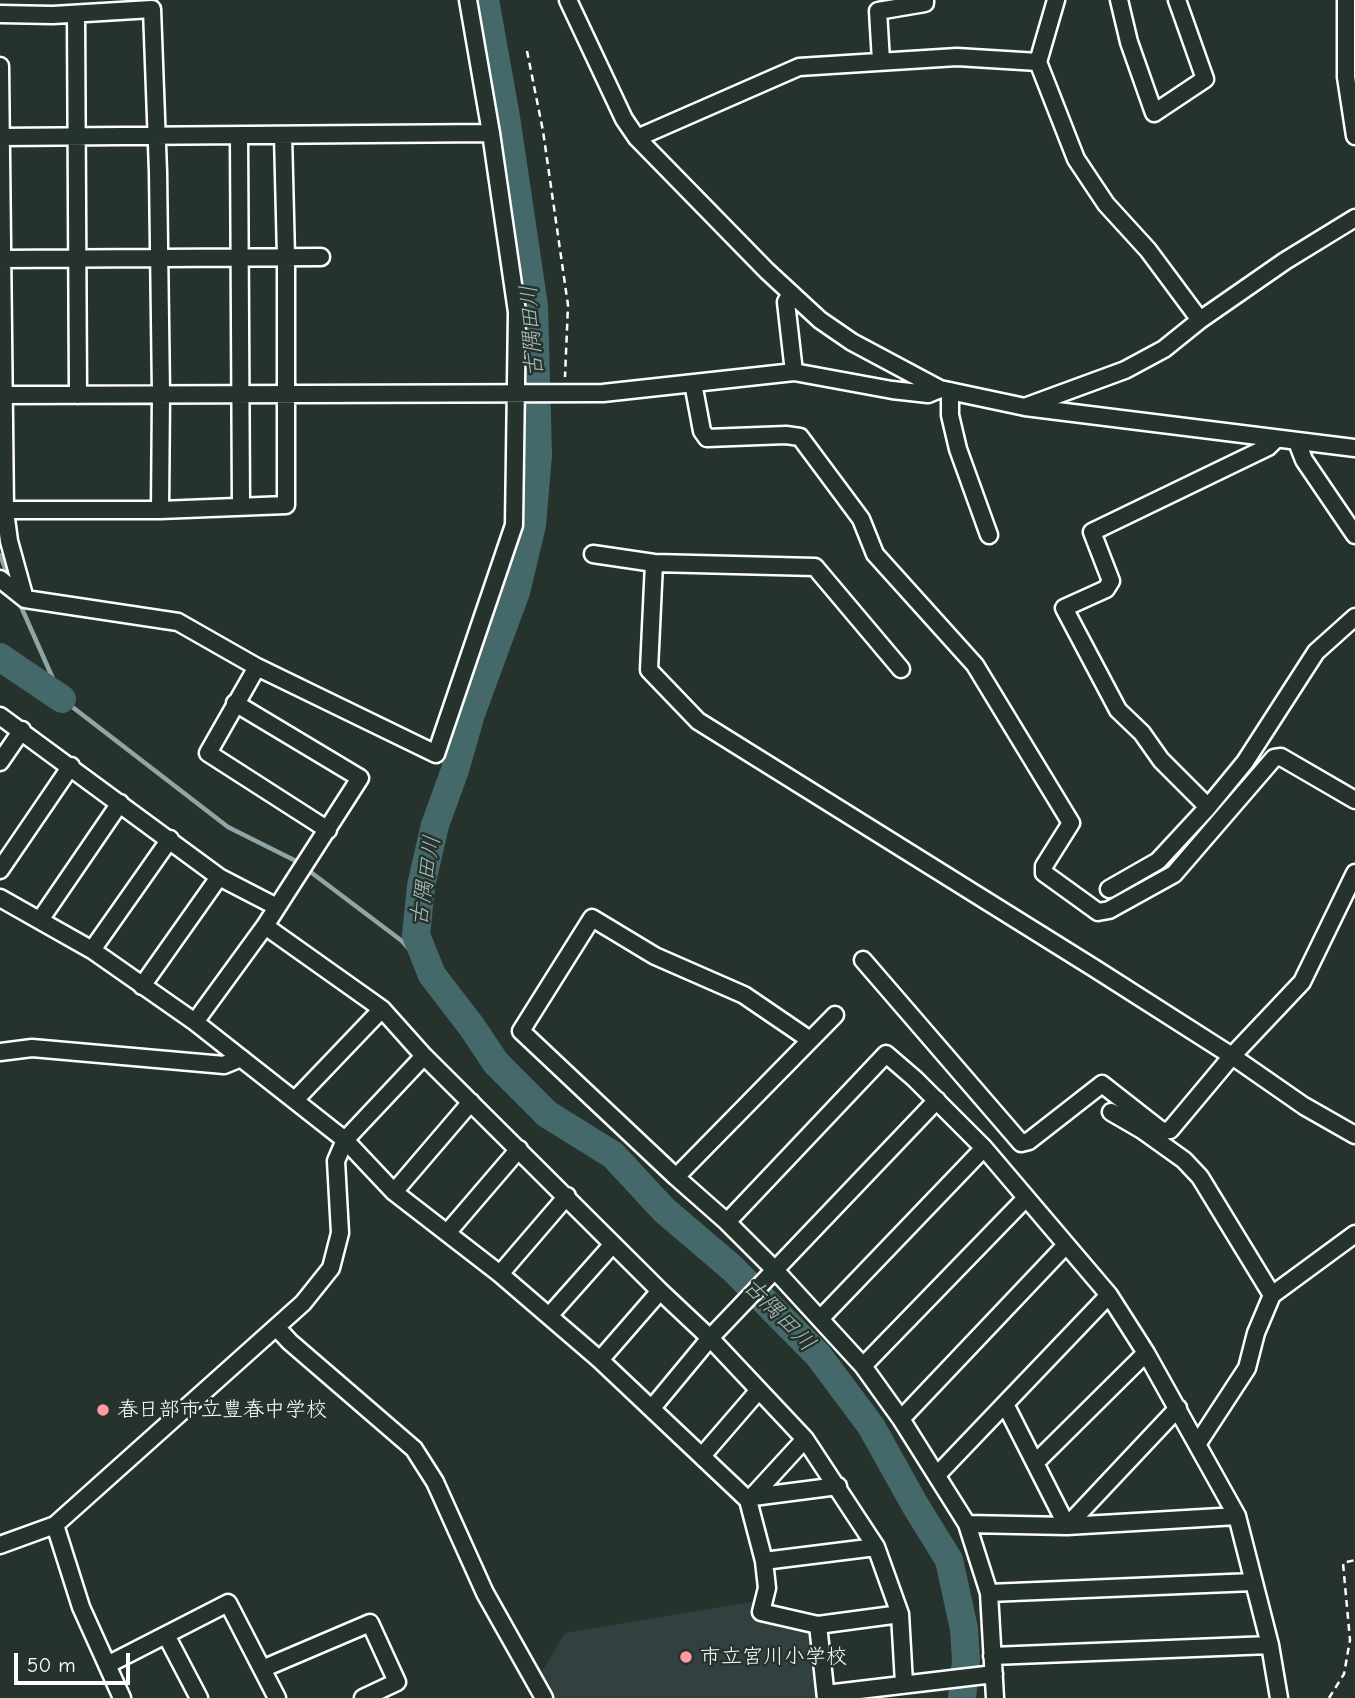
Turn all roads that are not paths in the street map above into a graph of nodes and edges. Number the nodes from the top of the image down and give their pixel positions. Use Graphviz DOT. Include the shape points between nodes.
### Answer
graph roads {
  1 [pos="468,0"];
  2 [pos="568,0"];
  3 [pos="925,0"];
  4 [pos="1056,0"];
  5 [pos="1119,0"];
  6 [pos="1177,0"];
  7 [pos="1346,0"];
  8 [pos="53,7"];
  9 [pos="0,14"];
  10 [pos="76,14"];
  11 [pos="881,61"];
  12 [pos="1038,62"];
  13 [pos="0,66"];
  14 [pos="491,133"];
  15 [pos="284,135"];
  16 [pos="155,136"];
  17 [pos="239,136"];
  18 [pos="1355,136"];
  19 [pos="1,137"];
  20 [pos="76,137"];
  21 [pos="637,138"];
  22 [pos="1355,218"];
  23 [pos="286,257"];
  24 [pos="321,257"];
  25 [pos="239,258"];
  26 [pos="1,259"];
  27 [pos="78,260"];
  28 [pos="159,260"];
  29 [pos="791,293"];
  30 [pos="1200,320"];
  31 [pos="794,372"];
  32 [pos="693,383"];
  33 [pos="945,390"];
  34 [pos="515,393"];
  35 [pos="161,394"];
  36 [pos="286,394"];
  37 [pos="1,395"];
  38 [pos="78,395"];
  39 [pos="240,395"];
  40 [pos="1025,407"];
  41 [pos="1276,439"];
  42 [pos="1297,442"];
  43 [pos="1355,448"];
  44 [pos="241,506"];
  45 [pos="160,510"];
  46 [pos="2,511"];
  47 [pos="989,535"];
  48 [pos="1355,535"];
  49 [pos="593,554"];
  50 [pos="654,563"];
  51 [pos="0,579"];
  52 [pos="25,599"];
  53 [pos="1355,617"];
  54 [pos="257,667"];
  55 [pos="901,669"];
  56 [pos="235,703"];
  57 [pos="0,716"];
  58 [pos="22,730"];
  59 [pos="0,762"];
  60 [pos="71,766"];
  61 [pos="1355,800"];
  62 [pos="120,803"];
  63 [pos="1208,807"];
  64 [pos="328,830"];
  65 [pos="170,839"];
  66 [pos="0,870"];
  67 [pos="1355,873"];
  68 [pos="219,877"];
  69 [pos="1109,889"];
  70 [pos="0,898"];
  71 [pos="277,907"];
  72 [pos="40,920"];
  73 [pos="265,926"];
  74 [pos="92,950"];
  75 [pos="863,960"];
  76 [pos="142,986"];
  77 [pos="382,1009"];
  78 [pos="835,1015"];
  79 [pos="195,1022"];
  80 [pos="810,1040"];
  81 [pos="0,1052"];
  82 [pos="424,1055"];
  83 [pos="1232,1056"];
  84 [pos="241,1058"];
  85 [pos="295,1100"];
  86 [pos="937,1100"];
  87 [pos="471,1102"];
  88 [pos="1111,1112"];
  89 [pos="1355,1135"];
  90 [pos="345,1140"];
  91 [pos="984,1148"];
  92 [pos="519,1149"];
  93 [pos="676,1177"];
  94 [pos="394,1192"];
  95 [pos="567,1196"];
  96 [pos="1025,1199"];
  97 [pos="727,1222"];
  98 [pos="447,1233"];
  99 [pos="1355,1234"];
  100 [pos="613,1244"];
  101 [pos="1066,1245"];
  102 [pos="500,1273"];
  103 [pos="772,1273"];
  104 [pos="660,1291"];
  105 [pos="1109,1295"];
  106 [pos="1272,1295"];
  107 [pos="549,1316"];
  108 [pos="820,1319"];
  109 [pos="278,1328"];
  110 [pos="710,1338"];
  111 [pos="1146,1353"];
  112 [pos="600,1360"];
  113 [pos="863,1366"];
  114 [pos="759,1390"];
  115 [pos="1005,1404"];
  116 [pos="652,1408"];
  117 [pos="1178,1408"];
  118 [pos="901,1419"];
  119 [pos="805,1439"];
  120 [pos="1198,1443"];
  121 [pos="702,1456"];
  122 [pos="1036,1462"];
  123 [pos="937,1475"];
  124 [pos="838,1486"];
  125 [pos="750,1498"];
  126 [pos="1237,1516"];
  127 [pos="967,1524"];
  128 [pos="55,1525"];
  129 [pos="1067,1526"];
  130 [pos="0,1545"];
  131 [pos="876,1547"];
  132 [pos="764,1561"];
  133 [pos="1253,1582"];
  134 [pos="989,1593"];
  135 [pos="900,1614"];
  136 [pos="818,1625"];
  137 [pos="166,1635"];
  138 [pos="1270,1645"];
  139 [pos="992,1657"];
  140 [pos="107,1665"];
  141 [pos="262,1670"];
  142 [pos="994,1674"];
  143 [pos="904,1683"];
  144 [pos="826,1696"];
  145 [pos="122,1698"];
  146 [pos="199,1698"];
  147 [pos="277,1698"];
  148 [pos="363,1698"];
  149 [pos="544,1698"];
  150 [pos="995,1698"];
  151 [pos="1279,1698"];
  1 -- 14 [label="street"];
  2 -- 21 [label="street"];
  3 -- 11 [label="street" via="878,11"];
  4 -- 12 [label="street"];
  5 -- 6 [label="street" via="1154,113 1205,79"];
  7 -- 18 [label="street" via="1346,77"];
  8 -- 9 [label="street"];
  8 -- 10 [label="street"];
  10 -- 16 [label="street" via="152,9"];
  10 -- 20 [label="street"];
  11 -- 12 [label="street" via="957,57"];
  11 -- 21 [label="street" via="799,67"];
  12 -- 30 [label="street" via="1076,159 1106,204 1148,250"];
  13 -- 19 [label="street"];
  14 -- 15 [label="street"];
  14 -- 34 [label="street" via="517,312"];
  15 -- 17 [label="street"];
  15 -- 23 [label="street"];
  16 -- 17 [label="street"];
  16 -- 20 [label="street"];
  16 -- 28 [label="street"];
  17 -- 25 [label="street"];
  19 -- 20 [label="street"];
  19 -- 26 [label="street"];
  20 -- 27 [label="street"];
  21 -- 29 [label="street"];
  22 -- 30 [label="street"];
  23 -- 24 [label="street"];
  23 -- 25 [label="street"];
  23 -- 36 [label="street"];
  25 -- 28 [label="street"];
  25 -- 39 [label="street"];
  26 -- 27 [label="street"];
  26 -- 37 [label="street"];
  27 -- 28 [label="street"];
  27 -- 38 [label="street"];
  28 -- 35 [label="street"];
  29 -- 31 [label="street" via="786,302"];
  29 -- 33 [label="street" via="852,342"];
  30 -- 40 [label="street" via="1164,349 1125,370"];
  31 -- 32 [label="street"];
  31 -- 33 [label="street" via="891,390 928,394"];
  32 -- 34 [label="street" via="603,393"];
  32 -- 61 [label="street" via="707,438 800,437 861,519 875,554 975,665 1071,823 1044,873 1090,907 1098,912 1110,910 1174,874 1274,758 1281,757"];
  33 -- 40 [label="street"];
  33 -- 47 [label="street" via="958,449"];
  34 -- 36 [label="street"];
  34 -- 54 [label="street" via="514,525 436,754"];
  35 -- 38 [label="street"];
  35 -- 39 [label="street"];
  35 -- 45 [label="street"];
  36 -- 39 [label="street"];
  36 -- 44 [label="street" via="286,505"];
  37 -- 38 [label="street"];
  37 -- 46 [label="street"];
  39 -- 44 [label="street"];
  40 -- 41 [label="street"];
  41 -- 42 [label="street"];
  41 -- 63 [label="street" via="1268,447 1092,532 1111,581 1106,589 1064,608 1118,710"];
  42 -- 43 [label="street"];
  42 -- 48 [label="street" via="1304,460"];
  44 -- 45 [label="street"];
  45 -- 46 [label="street"];
  46 -- 52 [label="street"];
  49 -- 50 [label="street"];
  50 -- 55 [label="street" via="815,566"];
  50 -- 83 [label="street" via="649,670 698,721"];
  51 -- 52 [label="street"];
  52 -- 54 [label="street" via="178,622"];
  53 -- 63 [label="street" via="1316,652 1245,762"];
  54 -- 56 [label="street"];
  56 -- 64 [label="street" via="208,753"];
  56 -- 64 [label="street" via="360,778"];
  57 -- 58 [label="street"];
  58 -- 59 [label="street"];
  58 -- 60 [label="street"];
  60 -- 62 [label="street"];
  60 -- 66 [label="street"];
  62 -- 65 [label="street"];
  62 -- 72 [label="street"];
  63 -- 69 [label="street" via="1158,861"];
  64 -- 71 [label="street"];
  65 -- 68 [label="street"];
  65 -- 74 [label="street"];
  67 -- 83 [label="street" via="1302,982"];
  68 -- 71 [label="street"];
  68 -- 76 [label="street"];
  70 -- 72 [label="street"];
  71 -- 73 [label="street"];
  72 -- 74 [label="street"];
  73 -- 77 [label="street"];
  73 -- 79 [label="street"];
  74 -- 76 [label="street"];
  75 -- 83 [label="street" via="1021,1143 1102,1084 1162,1131 1170,1130"];
  76 -- 79 [label="street"];
  77 -- 82 [label="street"];
  77 -- 85 [label="street"];
  78 -- 80 [label="street"];
  79 -- 84 [label="street"];
  80 -- 93 [label="street"];
  80 -- 93 [label="street" via="744,995 655,956 592,918 521,1031"];
  81 -- 84 [label="street" via="32,1048 223,1065"];
  82 -- 87 [label="street"];
  82 -- 90 [label="street"];
  83 -- 89 [label="street"];
  84 -- 85 [label="street"];
  85 -- 90 [label="street"];
  86 -- 91 [label="street"];
  86 -- 97 [label="street" via="886,1055"];
  86 -- 103 [label="street"];
  87 -- 92 [label="street"];
  87 -- 94 [label="street"];
  88 -- 106 [label="street" via="1184,1160 1200,1177"];
  90 -- 94 [label="street"];
  90 -- 109 [label="street" via="336,1161 340,1233 331,1268"];
  91 -- 96 [label="street"];
  91 -- 108 [label="street"];
  92 -- 95 [label="street"];
  92 -- 98 [label="street"];
  93 -- 97 [label="street"];
  94 -- 98 [label="street"];
  95 -- 100 [label="street"];
  95 -- 102 [label="street"];
  96 -- 101 [label="street"];
  96 -- 113 [label="street"];
  97 -- 103 [label="street"];
  98 -- 102 [label="street"];
  99 -- 106 [label="street"];
  100 -- 104 [label="street"];
  100 -- 107 [label="street"];
  101 -- 105 [label="street"];
  101 -- 118 [label="street"];
  102 -- 107 [label="street"];
  103 -- 108 [label="street"];
  103 -- 110 [label="street"];
  104 -- 110 [label="street"];
  104 -- 112 [label="street"];
  105 -- 111 [label="street"];
  105 -- 115 [label="street"];
  106 -- 120 [label="street" via="1255,1333 1247,1368"];
  107 -- 112 [label="street"];
  108 -- 113 [label="street"];
  109 -- 128 [label="street"];
  109 -- 149 [label="street" via="414,1450 435,1482 485,1593"];
  110 -- 114 [label="street"];
  110 -- 116 [label="street"];
  111 -- 117 [label="street"];
  111 -- 122 [label="street"];
  112 -- 116 [label="street"];
  113 -- 118 [label="street"];
  114 -- 119 [label="street"];
  114 -- 121 [label="street"];
  115 -- 122 [label="street"];
  115 -- 123 [label="street"];
  116 -- 121 [label="street"];
  117 -- 120 [label="street"];
  117 -- 129 [label="street"];
  118 -- 123 [label="street"];
  119 -- 124 [label="street"];
  119 -- 125 [label="street"];
  120 -- 126 [label="street"];
  121 -- 125 [label="street"];
  122 -- 129 [label="street"];
  123 -- 127 [label="street"];
  124 -- 125 [label="street"];
  124 -- 131 [label="street"];
  125 -- 132 [label="street"];
  126 -- 129 [label="street"];
  126 -- 133 [label="street"];
  127 -- 129 [label="street"];
  127 -- 134 [label="street"];
  128 -- 130 [label="street"];
  128 -- 140 [label="street" via="81,1607"];
  131 -- 132 [label="street"];
  131 -- 135 [label="street"];
  132 -- 136 [label="street" via="767,1588 761,1612"];
  133 -- 134 [label="street"];
  133 -- 138 [label="street"];
  134 -- 139 [label="street"];
  135 -- 136 [label="street"];
  135 -- 143 [label="street"];
  136 -- 144 [label="street"];
  137 -- 140 [label="street"];
  137 -- 141 [label="street" via="228,1603"];
  137 -- 146 [label="street"];
  138 -- 139 [label="street"];
  138 -- 151 [label="street"];
  139 -- 142 [label="street"];
  140 -- 145 [label="street"];
  141 -- 147 [label="street"];
  141 -- 148 [label="street" via="370,1623 397,1682"];
  142 -- 143 [label="street"];
  142 -- 150 [label="street"];
  143 -- 144 [label="street"];
}
